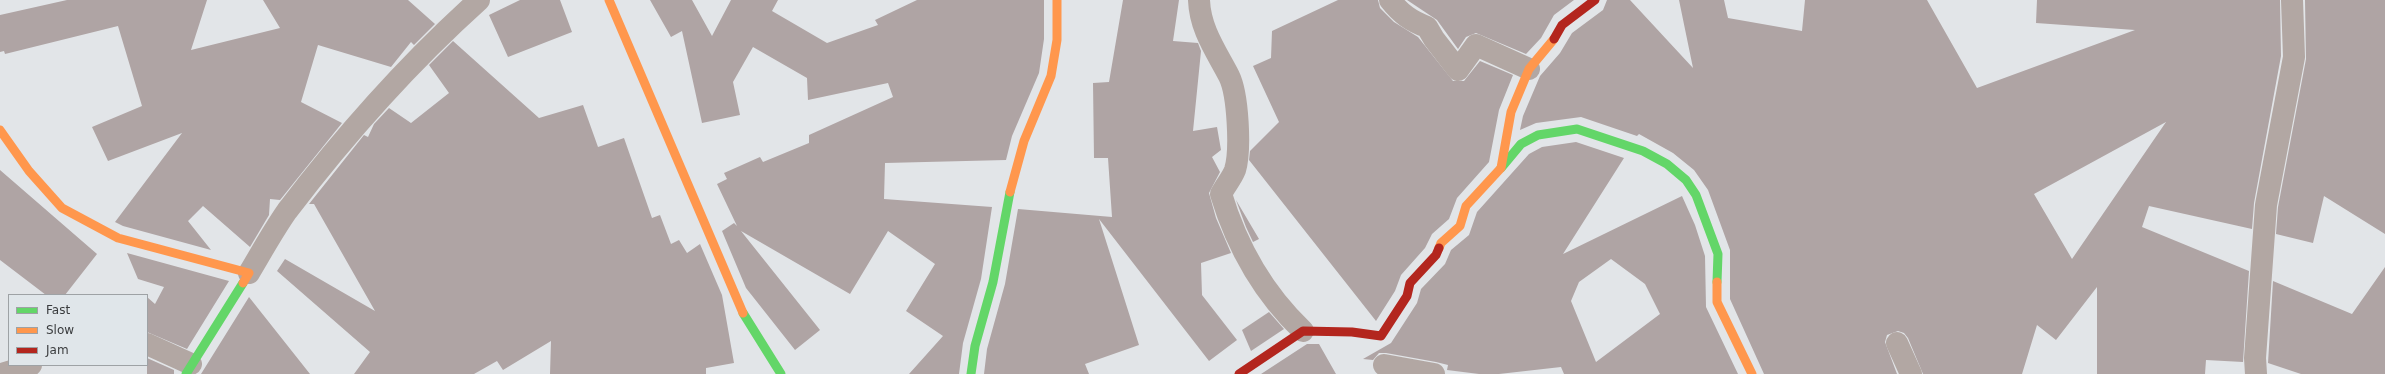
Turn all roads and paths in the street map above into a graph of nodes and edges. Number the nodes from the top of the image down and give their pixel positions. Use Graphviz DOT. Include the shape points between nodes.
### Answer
graph roads {
  1 [pos="479,0"];
  2 [pos="609,0"];
  3 [pos="1057,0"];
  4 [pos="1199,0"];
  5 [pos="1390,0"];
  6 [pos="1595,0"];
  7 [pos="2292,0"];
  8 [pos="1529,70"];
  9 [pos="0,130"];
  10 [pos="1501,168"];
  11 [pos="249,273"];
  12 [pos="1303,331"];
  13 [pos="1381,336"];
  14 [pos="1897,343"];
  15 [pos="148,345"];
  16 [pos="28,366"];
  17 [pos="189,369"];
  18 [pos="1384,369"];
  19 [pos="774,372"];
  20 [pos="2,374"];
  21 [pos="971,374"];
  22 [pos="1239,374"];
  23 [pos="1434,374"];
  24 [pos="1752,374"];
  25 [pos="1911,374"];
  26 [pos="2256,374"];
  1 -- 11 [label="street" via="376,105 324,165 286,212"];
  2 -- 19 [label="street" via="745,317"];
  3 -- 21 [label="street" via="1057,40 1051,76 1024,141 1005,208 993,282 977,338"];
  4 -- 12 [label="street" via="1204,28 1230,78 1234,93 1236,162 1234,171 1221,194 1230,223 1258,278 1281,310"];
  5 -- 8 [label="street" via="1406,17 1427,27 1458,70 1476,45"];
  6 -- 8 [label="street" via="1562,25 1551,45"];
  7 -- 26 [label="street" via="2294,57 2266,205"];
  8 -- 10 [label="street" via="1511,112"];
  9 -- 11 [label="street" via="28,171 62,208 118,238"];
  10 -- 13 [label="street" via="1466,206 1460,226 1441,243 1436,256 1410,283 1407,296"];
  10 -- 24 [label="street" via="1521,144 1538,135 1577,129 1643,151 1667,164 1686,180 1696,195 1707,221 1718,254 1717,302"];
  11 -- 17 [label="street"];
  12 -- 13 [label="street" via="1352,332"];
  12 -- 22 [label="street"];
  13 -- 18 [label="street"];
  14 -- 25 [label="street"];
  15 -- 17 [label="street"];
  16 -- 20 [label="street"];
  18 -- 23 [label="street"];
}
